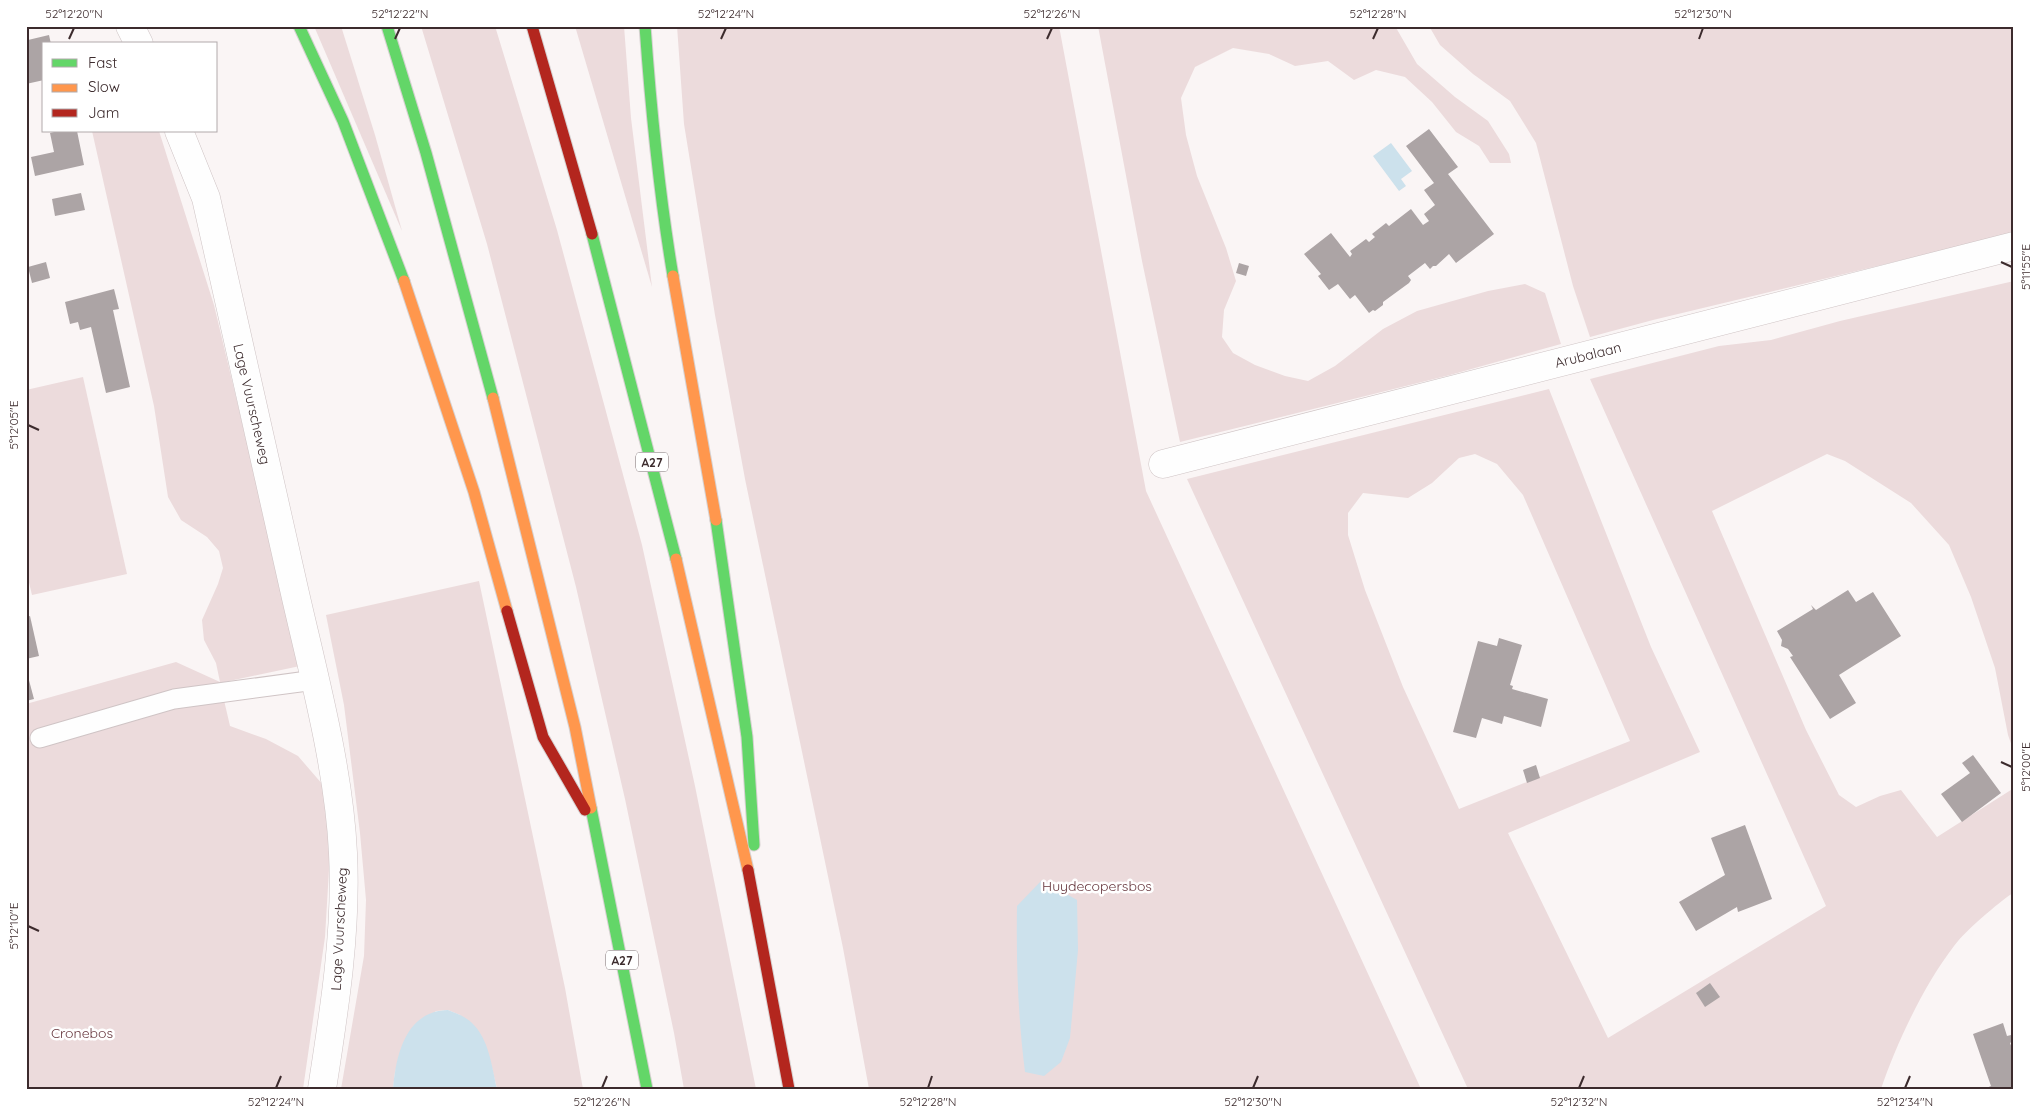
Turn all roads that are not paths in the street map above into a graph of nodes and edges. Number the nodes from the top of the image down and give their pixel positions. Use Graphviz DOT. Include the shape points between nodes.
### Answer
graph roads {
  1 [pos="130,26"];
  2 [pos="299,26"];
  3 [pos="387,26"];
  4 [pos="532,26"];
  5 [pos="645,26"];
  6 [pos="138,42"];
  7 [pos="179,132"];
  8 [pos="2014,246"];
  9 [pos="1163,464"];
  10 [pos="315,680"];
  11 [pos="40,738"];
  12 [pos="597,831"];
  13 [pos="754,902"];
  14 [pos="322,1089"];
  15 [pos="647,1089"];
  16 [pos="789,1089"];
  1 -- 6 [label="street"];
  2 -- 12 [label="highway, A27" via="343,121 413,304 474,492 543,737"];
  3 -- 12 [label="highway, A27" via="426,153 508,453"];
  4 -- 13 [label="highway, A27" via="603,272 649,449"];
  5 -- 13 [label="highway, A27" via="664,223 714,507 747,737 754,822"];
  7 -- 10 [label="street, Lage Vuurscheweg" via="206,198"];
  8 -- 9 [label="street, Arubalaan"];
  10 -- 11 [label="lane" via="174,700"];
  10 -- 14 [label="street, Lage Vuurscheweg" via="334,777 343,853 342,930"];
  12 -- 15 [label="highway, A27"];
  13 -- 16 [label="highway, A27"];
}
